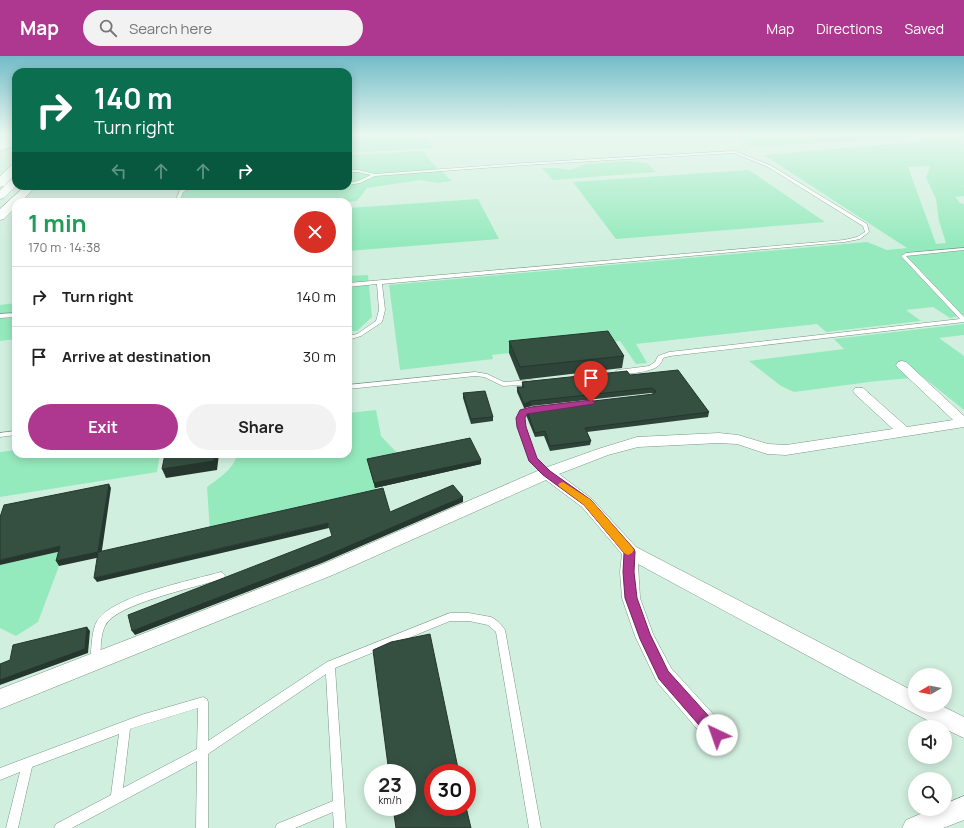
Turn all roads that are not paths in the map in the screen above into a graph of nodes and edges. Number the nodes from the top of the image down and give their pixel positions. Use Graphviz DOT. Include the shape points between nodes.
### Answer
graph roads {
  1 [pos="10,171"];
  2 [pos="358,171"];
  3 [pos="432,171"];
  4 [pos="777,171"];
  5 [pos="375,175"];
  6 [pos="12,183"];
  7 [pos="352,183"];
  8 [pos="2,189"];
  9 [pos="27,190"];
  10 [pos="19,198"];
  11 [pos="12,204"];
  12 [pos="0,216"];
  13 [pos="964,249"];
  14 [pos="379,282"];
  15 [pos="352,285"];
  16 [pos="12,315"];
  17 [pos="0,316"];
  18 [pos="964,320"];
  19 [pos="352,337"];
  20 [pos="902,365"];
  21 [pos="609,373"];
  22 [pos="541,381"];
  23 [pos="352,387"];
  24 [pos="859,391"];
  25 [pos="546,408"];
  26 [pos="964,423"];
  27 [pos="904,432"];
  28 [pos="12,434"];
  29 [pos="0,435"];
  30 [pos="547,473"];
  31 [pos="630,552"];
  32 [pos="221,576"];
  33 [pos="94,661"];
  34 [pos="330,665"];
  35 [pos="0,699"];
  36 [pos="908,699"];
  37 [pos="933,712"];
  38 [pos="125,726"];
  39 [pos="964,728"];
  40 [pos="717,735"];
  41 [pos="202,752"];
  42 [pos="27,764"];
  43 [pos="0,774"];
  44 [pos="116,798"];
  45 [pos="339,804"];
  46 [pos="964,808"];
  47 [pos="12,828"];
  48 [pos="60,828"];
  49 [pos="202,828"];
  50 [pos="281,828"];
  51 [pos="340,828"];
  52 [pos="535,828"];
  53 [pos="914,828"];
  1 -- 8 [label="main road"];
  2 -- 5 [label="lane"];
  3 -- 5 [label="lane"];
  4 -- 14 [label="lane" via="865,225 867,232 858,238 844,241"];
  5 -- 7 [label="lane"];
  6 -- 8 [label="main road"];
  9 -- 10 [label="main road"];
  11 -- 12 [label="main road"];
  13 -- 18 [label="lane" via="903,256"];
  14 -- 15 [label="lane"];
  14 -- 19 [label="lane" via="382,310 379,322"];
  16 -- 17 [label="lane"];
  18 -- 21 [label="lane" via="668,354 660,357 654,367"];
  20 -- 26 [label="street"];
  22 -- 23 [label="lane" via="503,384 486,375 476,374"];
  24 -- 27 [label="street"];
  25 -- 30 [label="lane" via="523,412 520,418 533,459"];
  26 -- 27 [label="street"];
  27 -- 30 [label="street" via="786,450 767,449 738,440 720,438 637,442"];
  28 -- 29 [label="lane"];
  30 -- 31 [label="street" via="587,503"];
  30 -- 33 [label="street" via="329,569"];
  31 -- 36 [label="street"];
  31 -- 40 [label="street" via="631,598 644,636 664,675"];
  32 -- 33 [label="lane" via="136,600 113,611 101,623"];
  33 -- 35 [label="street"];
  34 -- 41 [label="lane"];
  34 -- 45 [label="lane"];
  34 -- 52 [label="lane" via="450,617 491,621 500,630"];
  37 -- 39 [label="street"];
  38 -- 41 [label="lane" via="203,702"];
  38 -- 42 [label="lane"];
  38 -- 44 [label="lane"];
  41 -- 44 [label="lane"];
  41 -- 49 [label="lane"];
  42 -- 43 [label="lane"];
  42 -- 47 [label="lane"];
  44 -- 48 [label="lane"];
  45 -- 50 [label="lane"];
  45 -- 51 [label="lane"];
  46 -- 53 [label="street"];
}
